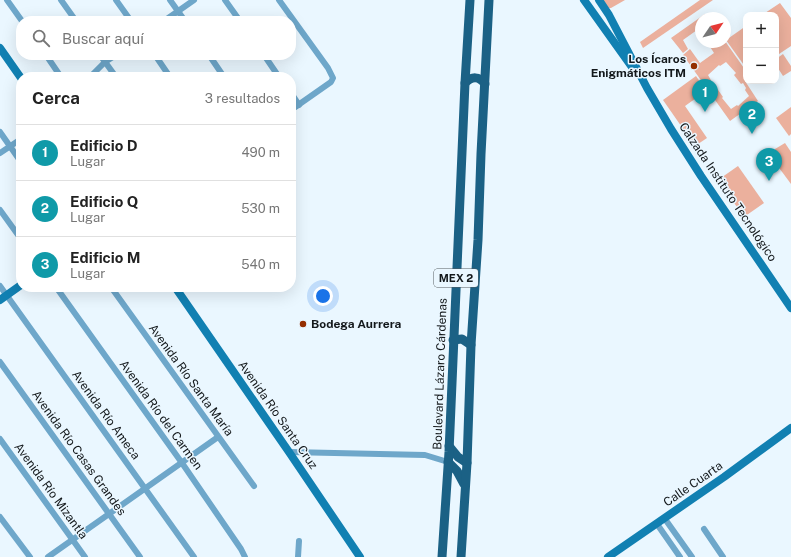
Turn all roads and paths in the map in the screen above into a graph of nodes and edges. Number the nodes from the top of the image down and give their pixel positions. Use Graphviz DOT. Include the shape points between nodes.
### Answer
graph roads {
  1 [pos="7,0"];
  2 [pos="61,0"];
  3 [pos="116,0"];
  4 [pos="170,0"];
  5 [pos="194,0"];
  6 [pos="225,0"];
  7 [pos="279,0"];
  8 [pos="470,0"];
  9 [pos="489,0"];
  10 [pos="584,0"];
  11 [pos="599,0"];
  12 [pos="606,10"];
  13 [pos="178,11"];
  14 [pos="18,16"];
  15 [pos="72,16"];
  16 [pos="127,16"];
  17 [pos="171,16"];
  18 [pos="182,16"];
  19 [pos="236,16"];
  20 [pos="291,16"];
  21 [pos="596,17"];
  22 [pos="296,24"];
  23 [pos="0,48"];
  24 [pos="49,60"];
  25 [pos="108,60"];
  26 [pos="158,60"];
  27 [pos="212,60"];
  28 [pos="267,60"];
  29 [pos="105,62"];
  30 [pos="17,72"];
  31 [pos="58,72"];
  32 [pos="95,72"];
  33 [pos="112,72"];
  34 [pos="167,72"];
  35 [pos="221,72"];
  36 [pos="276,72"];
  37 [pos="465,82"];
  38 [pos="485,84"];
  39 [pos="648,88"];
  40 [pos="296,101"];
  41 [pos="299,105"];
  42 [pos="296,107"];
  43 [pos="0,132"];
  44 [pos="16,142"];
  45 [pos="10,146"];
  46 [pos="0,153"];
  47 [pos="16,155"];
  48 [pos="0,210"];
  49 [pos="16,232"];
  50 [pos="0,286"];
  51 [pos="16,289"];
  52 [pos="60,292"];
  53 [pos="115,292"];
  54 [pos="177,292"];
  55 [pos="3,298"];
  56 [pos="791,308"];
  57 [pos="453,340"];
  58 [pos="471,345"];
  59 [pos="0,362"];
  60 [pos="791,428"];
  61 [pos="218,438"];
  62 [pos="0,439"];
  63 [pos="449,446"];
  64 [pos="289,452"];
  65 [pos="448,462"];
  66 [pos="467,462"];
  67 [pos="182,463"];
  68 [pos="465,485"];
  69 [pos="254,486"];
  70 [pos="146,488"];
  71 [pos="109,513"];
  72 [pos="0,517"];
  73 [pos="665,518"];
  74 [pos="657,524"];
  75 [pos="704,528"];
  76 [pos="72,539"];
  77 [pos="298,541"];
  78 [pos="30,557"];
  79 [pos="48,557"];
  80 [pos="85,557"];
  81 [pos="140,557"];
  82 [pos="194,557"];
  83 [pos="245,557"];
  84 [pos="298,557"];
  85 [pos="360,557"];
  86 [pos="442,557"];
  87 [pos="461,557"];
  88 [pos="608,557"];
  89 [pos="680,557"];
  90 [pos="692,557"];
  91 [pos="723,557"];
  1 -- 14 [label="street"];
  2 -- 15 [label="street"];
  3 -- 16 [label="street"];
  4 -- 13 [label="street"];
  5 -- 13 [label="street"];
  6 -- 19 [label="street"];
  7 -- 20 [label="street"];
  8 -- 37 [label="main road, Boulevard Lázaro Cárdenas / MEX 2"];
  9 -- 38 [label="main road, MEX 2"];
  10 -- 21 [label="street, Calzada Instituto Tecnológico"];
  11 -- 12 [label="street, Calzada Instituto Tecnológico"];
  12 -- 21 [label="street" via="603,15"];
  12 -- 39 [label="street, Calzada Instituto Tecnológico"];
  13 -- 17 [label="street"];
  13 -- 18 [label="street"];
  21 -- 39 [label="street, Calzada Instituto Tecnológico"];
  22 -- 41 [label="street" via="333,78"];
  23 -- 30 [label="street"];
  24 -- 31 [label="street"];
  25 -- 29 [label="street"];
  26 -- 34 [label="street"];
  27 -- 35 [label="street"];
  28 -- 36 [label="street"];
  29 -- 32 [label="street"];
  29 -- 33 [label="street"];
  37 -- 38 [label="main road" via="470,78 476,78"];
  37 -- 57 [label="main road, Boulevard Lázaro Cárdenas / MEX 2"];
  38 -- 58 [label="main road, MEX 2"];
  39 -- 56 [label="street, Calzada Instituto Tecnológico" via="696,168"];
  40 -- 41 [label="street"];
  41 -- 42 [label="street"];
  43 -- 45 [label="street"];
  44 -- 45 [label="street"];
  45 -- 46 [label="street"];
  45 -- 47 [label="street"];
  48 -- 49 [label="street"];
  50 -- 55 [label="street, Avenida Río Ameca"];
  51 -- 55 [label="street"];
  52 -- 67 [label="street, Avenida Río del Carmen"];
  53 -- 61 [label="street, Avenida Río Santa María"];
  54 -- 64 [label="street, Avenida Río Santa Cruz"];
  55 -- 70 [label="street, Avenida Río Ameca"];
  57 -- 58 [label="main road" via="462,339"];
  57 -- 63 [label="main road, Boulevard Lázaro Cárdenas / MEX 2"];
  58 -- 66 [label="main road, MEX 2"];
  59 -- 71 [label="street, Avenida Río Casas Grandes"];
  60 -- 73 [label="street, Calle Cuarta"];
  61 -- 67 [label="street"];
  61 -- 69 [label="street, Avenida Río Santa María"];
  62 -- 76 [label="street, Avenida Río Mizantla"];
  63 -- 65 [label="main road, Boulevard Lázaro Cárdenas / MEX 2"];
  63 -- 66 [label="main road" via="458,457"];
  64 -- 65 [label="street" via="419,455"];
  64 -- 85 [label="street, Avenida Río Santa Cruz"];
  65 -- 68 [label="main road"];
  65 -- 86 [label="main road, Boulevard Lázaro Cárdenas / MEX 2"];
  66 -- 68 [label="main road, MEX 2"];
  67 -- 70 [label="street"];
  67 -- 83 [label="street, Avenida Río del Carmen"];
  68 -- 87 [label="main road, MEX 2"];
  70 -- 71 [label="street"];
  70 -- 82 [label="street, Avenida Río Ameca"];
  71 -- 76 [label="street"];
  71 -- 81 [label="street, Avenida Río Casas Grandes"];
  72 -- 78 [label="street"];
  73 -- 74 [label="street, Calle Cuarta"];
  73 -- 90 [label="street"];
  74 -- 88 [label="street, Calle Cuarta"];
  74 -- 89 [label="street"];
  75 -- 91 [label="street"];
  76 -- 79 [label="street"];
  76 -- 80 [label="street, Avenida Río Mizantla"];
  77 -- 84 [label="street"];
}
